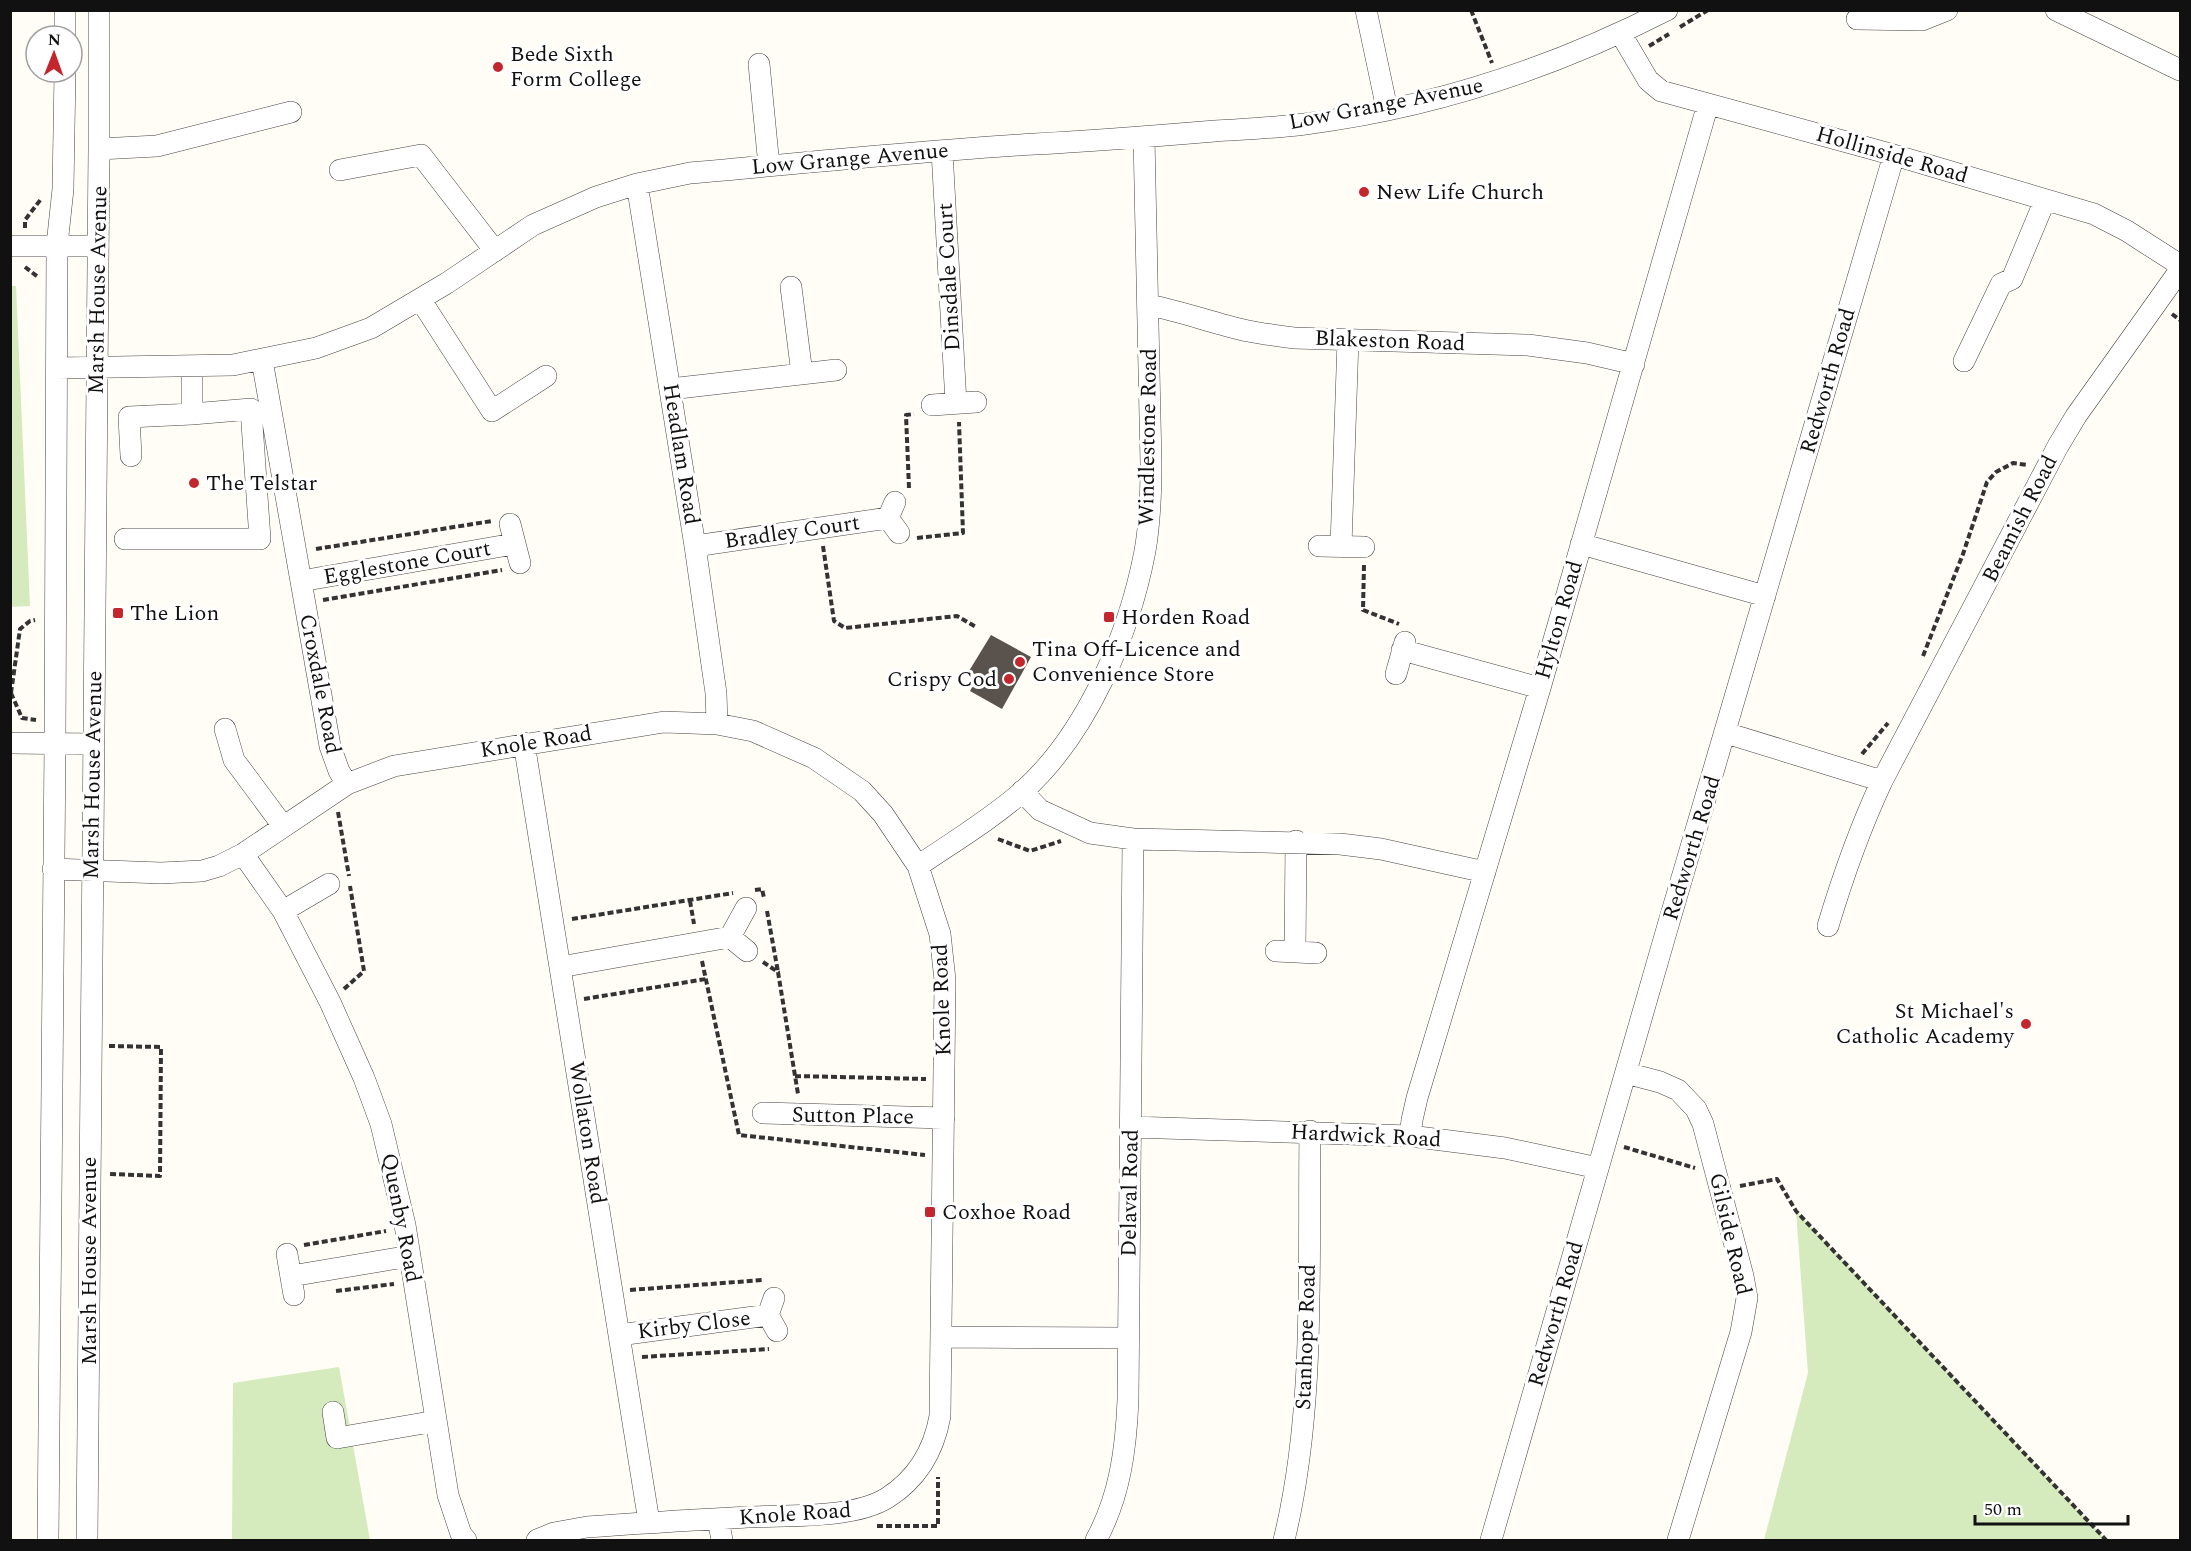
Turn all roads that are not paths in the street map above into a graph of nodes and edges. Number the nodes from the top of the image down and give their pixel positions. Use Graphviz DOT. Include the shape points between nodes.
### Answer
graph roads {
  1 [pos="99,10"];
  2 [pos="1366,10"];
  3 [pos="1667,10"];
  4 [pos="1947,10"];
  5 [pos="2056,10"];
  6 [pos="2086,17"];
  7 [pos="1857,19"];
  8 [pos="1621,34"];
  9 [pos="759,64"];
  10 [pos="2181,70"];
  11 [pos="64,84"];
  12 [pos="1708,104"];
  13 [pos="1387,109"];
  14 [pos="291,112"];
  15 [pos="1144,137"];
  16 [pos="99,149"];
  17 [pos="942,151"];
  18 [pos="1894,155"];
  19 [pos="769,166"];
  20 [pos="340,170"];
  21 [pos="637,184"];
  22 [pos="2044,200"];
  23 [pos="57,245"];
  24 [pos="10,246"];
  25 [pos="98,246"];
  26 [pos="495,251"];
  27 [pos="2181,265"];
  28 [pos="2181,270"];
  29 [pos="791,287"];
  30 [pos="420,299"];
  31 [pos="1148,305"];
  32 [pos="1348,340"];
  33 [pos="262,360"];
  34 [pos="1964,361"];
  35 [pos="1634,364"];
  36 [pos="192,366"];
  37 [pos="57,368"];
  38 [pos="97,368"];
  39 [pos="836,370"];
  40 [pos="802,374"];
  41 [pos="546,376"];
  42 [pos="670,389"];
  43 [pos="932,405"];
  44 [pos="192,414"];
  45 [pos="131,456"];
  46 [pos="894,518"];
  47 [pos="125,539"];
  48 [pos="515,544"];
  49 [pos="1581,544"];
  50 [pos="695,546"];
  51 [pos="1319,546"];
  52 [pos="1341,546"];
  53 [pos="1364,547"];
  54 [pos="301,582"];
  55 [pos="1765,596"];
  56 [pos="1396,674"];
  57 [pos="1540,688"];
  58 [pos="717,724"];
  59 [pos="225,729"];
  60 [pos="1726,733"];
  61 [pos="10,743"];
  62 [pos="45,743"];
  63 [pos="524,743"];
  64 [pos="94,744"];
  65 [pos="1882,781"];
  66 [pos="341,787"];
  67 [pos="1022,791"];
  68 [pos="283,826"];
  69 [pos="1133,839"];
  70 [pos="1296,842"];
  71 [pos="243,854"];
  72 [pos="918,866"];
  73 [pos="53,869"];
  74 [pos="92,870"];
  75 [pos="1485,872"];
  76 [pos="329,884"];
  77 [pos="754,900"];
  78 [pos="283,911"];
  79 [pos="1827,932"];
  80 [pos="730,937"];
  81 [pos="747,951"];
  82 [pos="1295,952"];
  83 [pos="560,967"];
  84 [pos="1626,1073"];
  85 [pos="763,1113"];
  86 [pos="944,1118"];
  87 [pos="1131,1127"];
  88 [pos="1310,1131"];
  89 [pos="1410,1136"];
  90 [pos="1599,1168"];
  91 [pos="287,1254"];
  92 [pos="410,1256"];
  93 [pos="773,1315"];
  94 [pos="619,1335"];
  95 [pos="942,1337"];
  96 [pos="1128,1338"];
  97 [pos="333,1412"];
  98 [pos="436,1421"];
  99 [pos="718,1519"];
  100 [pos="649,1522"];
  101 [pos="48,1540"];
  102 [pos="87,1540"];
  103 [pos="466,1540"];
  104 [pos="537,1540"];
  105 [pos="722,1540"];
  106 [pos="1096,1540"];
  107 [pos="1284,1540"];
  108 [pos="1491,1540"];
  109 [pos="1678,1540"];
  1 -- 16 [label="street, Marsh House Avenue"];
  2 -- 13 [label="street"];
  3 -- 8 [label="street, Low Grange Avenue"];
  4 -- 7 [label="street" via="1922,20"];
  5 -- 6 [label="street"];
  6 -- 10 [label="street"];
  8 -- 12 [label="street, Hollinside Road" via="1648,80 1661,91"];
  8 -- 13 [label="street, Low Grange Avenue" via="1499,81"];
  9 -- 19 [label="street"];
  11 -- 23 [label="street, Marsh House Avenue" via="63,189"];
  12 -- 18 [label="street, Hollinside Road"];
  12 -- 35 [label="street, Hylton Road"];
  13 -- 15 [label="street, Low Grange Avenue" via="1305,124"];
  14 -- 16 [label="street" via="157,146"];
  15 -- 17 [label="street, Low Grange Avenue"];
  15 -- 31 [label="street, Windlestone Road"];
  16 -- 25 [label="street, Marsh House Avenue"];
  17 -- 19 [label="street, Low Grange Avenue"];
  17 -- 43 [label="street, Dinsdale Court" via="963,402"];
  18 -- 22 [label="street, Hollinside Road"];
  18 -- 55 [label="street, Redworth Road"];
  19 -- 21 [label="street, Low Grange Avenue" via="690,173"];
  20 -- 26 [label="street" via="421,155"];
  21 -- 26 [label="street, Low Grange Avenue" via="533,225"];
  21 -- 42 [label="street, Headlam Road"];
  22 -- 27 [label="street, Hollinside Road" via="2094,214"];
  22 -- 34 [label="street" via="2012,279 2001,285"];
  23 -- 24 [label="street"];
  23 -- 25 [label="street"];
  23 -- 37 [label="street, Marsh House Avenue"];
  25 -- 38 [label="street, Marsh House Avenue"];
  26 -- 30 [label="street, Low Grange Avenue"];
  28 -- 65 [label="street, Beamish Road" via="2076,416"];
  29 -- 40 [label="street"];
  30 -- 33 [label="street, Low Grange Avenue" via="371,328 316,348"];
  30 -- 41 [label="street" via="492,411"];
  31 -- 32 [label="street, Blakeston Road" via="1247,331"];
  31 -- 67 [label="street, Windlestone Road" via="1150,508 1136,591 1118,642 1085,710 1066,743"];
  32 -- 35 [label="street, Blakeston Road" via="1528,345"];
  32 -- 52 [label="street"];
  33 -- 36 [label="street, Low Grange Avenue"];
  33 -- 54 [label="street, Croxdale Road"];
  35 -- 49 [label="street, Hylton Road"];
  36 -- 38 [label="street, Low Grange Avenue"];
  36 -- 44 [label="street"];
  37 -- 38 [label="street, Low Grange Avenue"];
  37 -- 62 [label="street, Marsh House Avenue" via="55,616"];
  38 -- 64 [label="street, Marsh House Avenue"];
  39 -- 40 [label="street"];
  40 -- 42 [label="street"];
  42 -- 50 [label="street, Headlam Road"];
  44 -- 45 [label="street" via="129,417"];
  44 -- 47 [label="street" via="251,409 260,539"];
  46 -- 50 [label="street, Bradley Court"];
  48 -- 54 [label="street, Egglestone Court"];
  49 -- 55 [label="street"];
  49 -- 57 [label="street, Hylton Road"];
  50 -- 58 [label="street, Headlam Road"];
  51 -- 52 [label="street"];
  52 -- 53 [label="street"];
  54 -- 66 [label="street, Croxdale Road"];
  55 -- 60 [label="street, Redworth Road"];
  56 -- 57 [label="street" via="1404,646"];
  57 -- 75 [label="street, Hylton Road"];
  58 -- 63 [label="street, Knole Road" via="664,722"];
  58 -- 72 [label="street, Knole Road" via="753,731 783,743 839,774 883,814"];
  59 -- 68 [label="street" via="234,760"];
  60 -- 65 [label="street"];
  60 -- 84 [label="street, Redworth Road"];
  61 -- 62 [label="street"];
  62 -- 64 [label="street"];
  62 -- 73 [label="street, Marsh House Avenue"];
  63 -- 66 [label="street, Knole Road" via="394,766"];
  63 -- 83 [label="street, Wollaton Road"];
  64 -- 74 [label="street, Marsh House Avenue"];
  65 -- 79 [label="street, Beamish Road" via="1852,853"];
  66 -- 68 [label="street, Knole Road"];
  67 -- 69 [label="street" via="1040,810 1083,830"];
  67 -- 72 [label="street, Windlestone Road"];
  68 -- 71 [label="street, Knole Road"];
  69 -- 70 [label="street"];
  69 -- 87 [label="street, Delaval Road"];
  70 -- 75 [label="street" via="1381,849"];
  70 -- 82 [label="street"];
  71 -- 74 [label="street, Knole Road" via="219,866 186,873"];
  71 -- 78 [label="street, Quenby Road"];
  72 -- 86 [label="street, Knole Road" via="940,934 945,980"];
  73 -- 74 [label="street, Knole Road"];
  73 -- 101 [label="street, Marsh House Avenue"];
  74 -- 102 [label="street, Marsh House Avenue"];
  75 -- 89 [label="street, Hylton Road" via="1417,1098"];
  76 -- 78 [label="street"];
  77 -- 80 [label="street"];
  78 -- 92 [label="street, Quenby Road" via="364,1078 381,1125"];
  80 -- 81 [label="street"];
  80 -- 83 [label="street"];
  83 -- 94 [label="street, Wollaton Road"];
  84 -- 90 [label="street, Redworth Road"];
  84 -- 109 [label="street, Gilside Road" via="1678,1090 1703,1124 1747,1298 1741,1332"];
  85 -- 86 [label="street, Sutton Place"];
  86 -- 95 [label="street, Knole Road"];
  87 -- 88 [label="street, Hardwick Road"];
  87 -- 96 [label="street, Delaval Road"];
  88 -- 89 [label="street, Hardwick Road"];
  88 -- 107 [label="street, Stanhope Road" via="1304,1417 1298,1476"];
  89 -- 90 [label="street, Hardwick Road" via="1505,1148"];
  90 -- 108 [label="street, Redworth Road"];
  91 -- 92 [label="street" via="292,1285"];
  92 -- 98 [label="street, Quenby Road"];
  93 -- 94 [label="street, Kirby Close"];
  94 -- 100 [label="street, Wollaton Road"];
  95 -- 96 [label="street"];
  95 -- 99 [label="street, Knole Road" via="937,1434 928,1455 904,1486 886,1499 843,1512"];
  96 -- 106 [label="street, Delaval Road" via="1126,1444 1111,1506"];
  97 -- 98 [label="street" via="337,1438"];
  98 -- 103 [label="street, Quenby Road" via="448,1495"];
  99 -- 100 [label="street, Knole Road"];
  99 -- 105 [label="street"];
  100 -- 104 [label="street, Knole Road" via="587,1527"];
}
